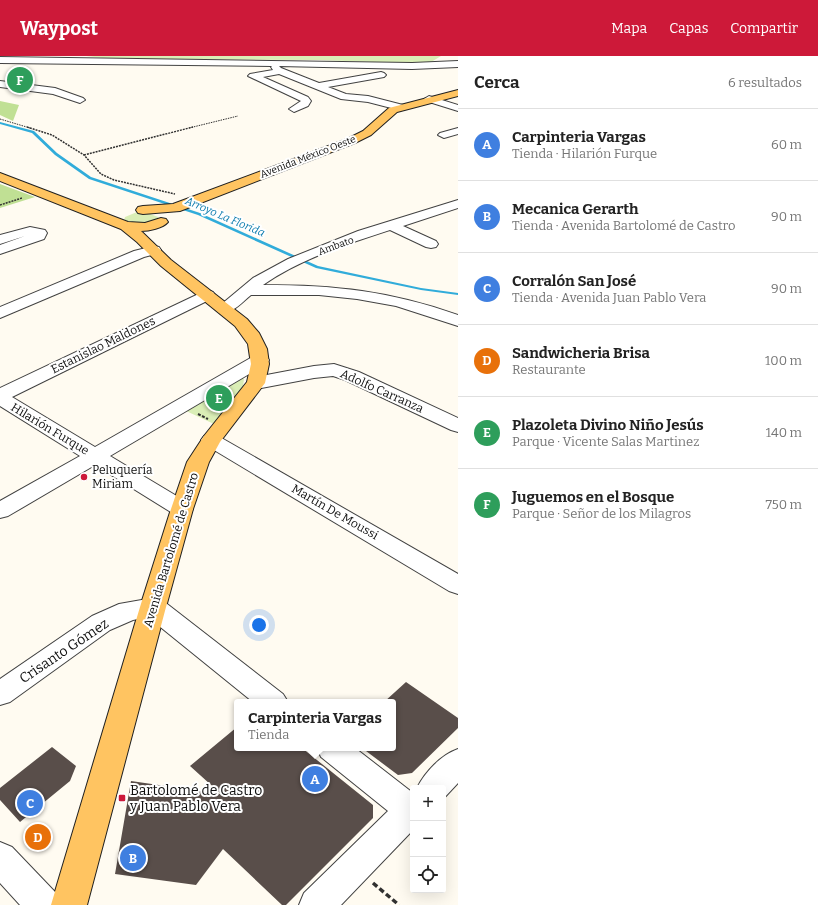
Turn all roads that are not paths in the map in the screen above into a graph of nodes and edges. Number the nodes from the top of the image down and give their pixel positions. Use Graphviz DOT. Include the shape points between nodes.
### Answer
graph roads {
  1 [pos="21,58"];
  2 [pos="0,60"];
  3 [pos="458,64"];
  4 [pos="278,67"];
  5 [pos="383,74"];
  6 [pos="0,84"];
  7 [pos="319,86"];
  8 [pos="458,93"];
  9 [pos="429,99"];
  10 [pos="80,100"];
  11 [pos="399,107"];
  12 [pos="458,108"];
  13 [pos="294,109"];
  14 [pos="458,132"];
  15 [pos="444,135"];
  16 [pos="0,177"];
  17 [pos="187,204"];
  18 [pos="458,204"];
  19 [pos="129,214"];
  20 [pos="162,221"];
  21 [pos="392,226"];
  22 [pos="0,240"];
  23 [pos="431,244"];
  24 [pos="0,250"];
  25 [pos="154,250"];
  26 [pos="247,290"];
  27 [pos="216,301"];
  28 [pos="0,313"];
  29 [pos="458,320"];
  30 [pos="258,371"];
  31 [pos="0,395"];
  32 [pos="0,398"];
  33 [pos="458,426"];
  34 [pos="217,433"];
  35 [pos="95,456"];
  36 [pos="182,509"];
  37 [pos="0,511"];
  38 [pos="458,585"];
  39 [pos="153,607"];
  40 [pos="0,694"];
  41 [pos="269,699"];
  42 [pos="337,751"];
  43 [pos="458,762"];
  44 [pos="436,785"];
  45 [pos="410,796"];
  46 [pos="410,811"];
  47 [pos="0,858"];
  48 [pos="44,905"];
  49 [pos="69,905"];
  50 [pos="317,905"];
  1 -- 2 [label="street"];
  1 -- 4 [label="street" via="261,63"];
  3 -- 4 [label="street"];
  4 -- 7 [label="street"];
  4 -- 13 [label="street" via="253,76 305,99 304,104"];
  5 -- 7 [label="street"];
  6 -- 10 [label="street" via="55,91"];
  7 -- 11 [label="street" via="349,98 368,99"];
  8 -- 9 [label="main road, Avenida México Oeste"];
  9 -- 11 [label="main road, Avenida México Oeste"];
  9 -- 12 [label="street"];
  11 -- 17 [label="main road, Avenida México Oeste" via="389,112 367,133 351,141"];
  14 -- 15 [label="street"];
  16 -- 19 [label="main road" via="72,204"];
  17 -- 19 [label="main road, Avenida México Oeste"];
  17 -- 20 [label="main road, Avenida México Oeste"];
  18 -- 21 [label="street, Ambato"];
  19 -- 20 [label="main road" via="158,213 162,216"];
  19 -- 20 [label="main road" via="142,227"];
  19 -- 25 [label="main road"];
  20 -- 25 [label="main road" via="155,238"];
  21 -- 23 [label="street"];
  21 -- 26 [label="street, Ambato" via="300,260 265,277"];
  22 -- 24 [label="street" via="27,231 40,233 39,236"];
  25 -- 27 [label="main road" via="165,262"];
  25 -- 28 [label="street" via="138,254"];
  26 -- 27 [label="street, Ambato"];
  26 -- 29 [label="street" via="344,292 413,305"];
  27 -- 30 [label="main road" via="251,334 257,344"];
  27 -- 31 [label="street, Estanislao Maldones"];
  30 -- 33 [label="street, Adolfo Carranza" via="334,370"];
  30 -- 34 [label="main road, Avenida Bartolomé de Castro"];
  30 -- 35 [label="street, Adolfo Carranza" via="181,406"];
  32 -- 35 [label="street, Hilarión Furque"];
  34 -- 36 [label="main road, Avenida Bartolomé de Castro" via="198,462"];
  34 -- 38 [label="street, Martín De Moussi"];
  35 -- 36 [label="street, Hilarión Furque"];
  35 -- 37 [label="street, Adolfo Carranza"];
  36 -- 39 [label="main road, Avenida Bartolomé de Castro"];
  39 -- 40 [label="street, Crisanto Gómez" via="128,611 101,623"];
  39 -- 41 [label="street"];
  39 -- 49 [label="main road, Avenida Bartolomé de Castro"];
  42 -- 45 [label="street"];
  43 -- 44 [label="street"];
  46 -- 50 [label="street"];
  47 -- 48 [label="street"];
}
